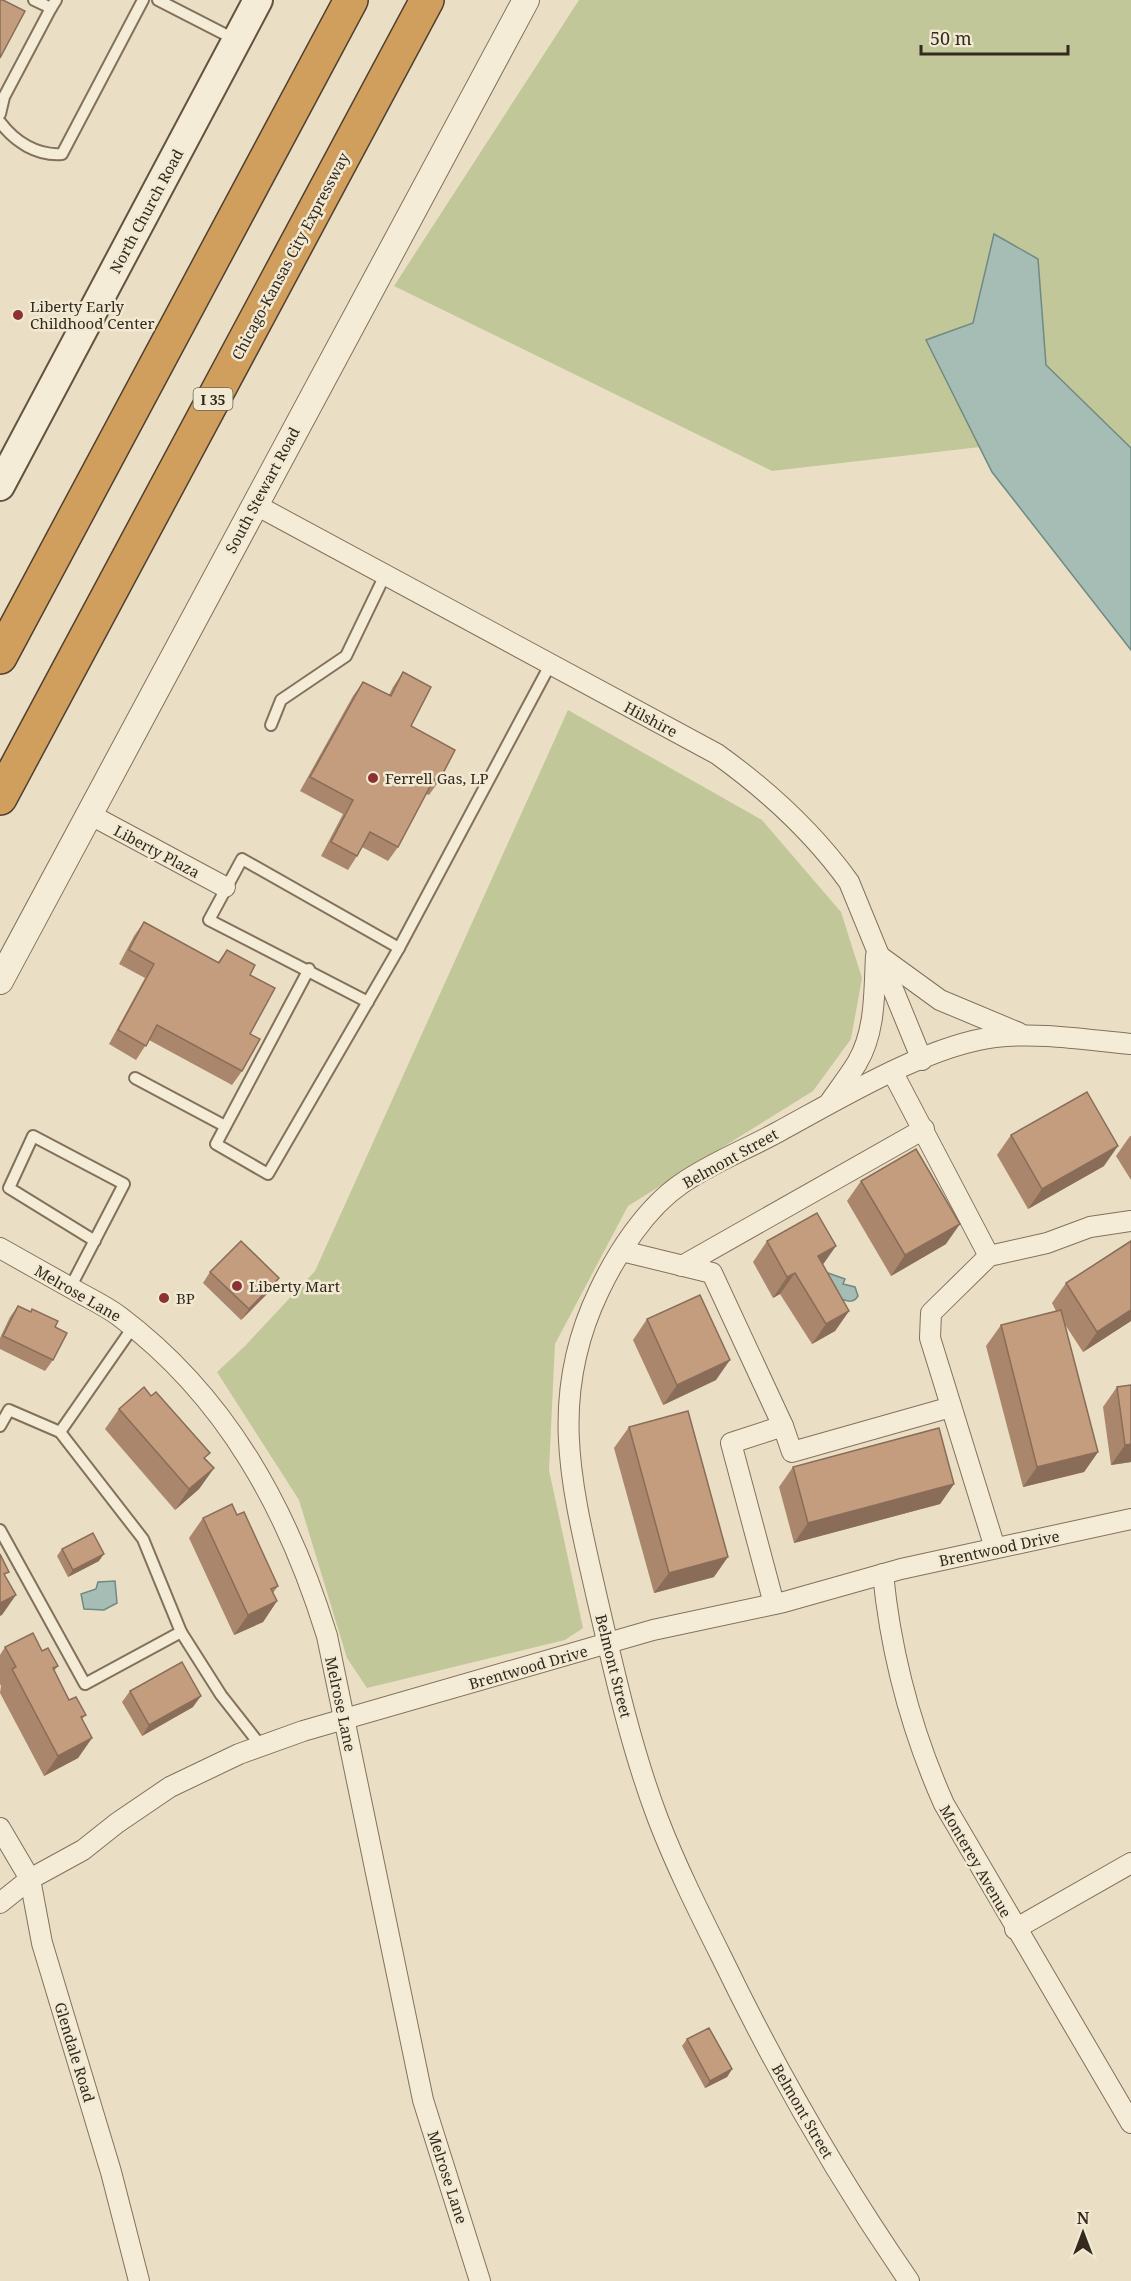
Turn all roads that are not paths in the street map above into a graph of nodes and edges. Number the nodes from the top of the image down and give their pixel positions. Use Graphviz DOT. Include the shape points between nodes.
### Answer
graph roads {
  1 [pos="34,0"];
  2 [pos="143,0"];
  3 [pos="158,0"];
  4 [pos="258,0"];
  5 [pos="351,0"];
  6 [pos="427,0"];
  7 [pos="526,0"];
  8 [pos="53,4"];
  9 [pos="237,40"];
  10 [pos="0,114"];
  11 [pos="0,122"];
  12 [pos="0,486"];
  13 [pos="254,504"];
  14 [pos="385,575"];
  15 [pos="0,657"];
  16 [pos="550,665"];
  17 [pos="271,725"];
  18 [pos="0,798"];
  19 [pos="89,814"];
  20 [pos="225,887"];
  21 [pos="399,948"];
  22 [pos="876,954"];
  23 [pos="309,969"];
  24 [pos="0,981"];
  25 [pos="368,1002"];
  26 [pos="1024,1035"];
  27 [pos="1131,1044"];
  28 [pos="922,1060"];
  29 [pos="894,1073"];
  30 [pos="135,1078"];
  31 [pos="827,1106"];
  32 [pos="225,1126"];
  33 [pos="924,1129"];
  34 [pos="1131,1221"];
  35 [pos="94,1241"];
  36 [pos="0,1248"];
  37 [pos="622,1251"];
  38 [pos="989,1256"];
  39 [pos="682,1266"];
  40 [pos="70,1288"];
  41 [pos="133,1327"];
  42 [pos="951,1407"];
  43 [pos="0,1426"];
  44 [pos="783,1426"];
  45 [pos="60,1432"];
  46 [pos="1131,1519"];
  47 [pos="0,1530"];
  48 [pos="995,1548"];
  49 [pos="883,1574"];
  50 [pos="774,1604"];
  51 [pos="182,1632"];
  52 [pos="608,1644"];
  53 [pos="345,1721"];
  54 [pos="261,1746"];
  55 [pos="0,1828"];
  56 [pos="1131,1863"];
  57 [pos="30,1879"];
  58 [pos="0,1903"];
  59 [pos="1016,1929"];
  60 [pos="1131,2123"];
  61 [pos="139,2281"];
  62 [pos="480,2281"];
  63 [pos="909,2281"];
  1 -- 8 [label="lane"];
  2 -- 11 [label="lane" via="62,154 46,155 11,137"];
  3 -- 9 [label="lane"];
  4 -- 9 [label="main road, North Church Road"];
  5 -- 15 [label="highway"];
  6 -- 18 [label="highway, Chicago-Kansas City Expressway / I 35"];
  7 -- 13 [label="street, South Stewart Road"];
  8 -- 10 [label="lane" via="4,97"];
  9 -- 12 [label="main road, North Church Road"];
  13 -- 14 [label="street, Hilshire"];
  13 -- 19 [label="street, South Stewart Road"];
  14 -- 16 [label="street, Hilshire"];
  14 -- 17 [label="lane" via="346,656 281,700"];
  16 -- 21 [label="lane"];
  16 -- 22 [label="street, Hilshire" via="717,754 781,805 833,859 849,882"];
  19 -- 20 [label="street, Liberty Plaza"];
  19 -- 24 [label="street, South Stewart Road"];
  20 -- 21 [label="lane" via="242,859"];
  20 -- 23 [label="lane" via="209,920"];
  21 -- 25 [label="lane"];
  22 -- 26 [label="street" via="940,1000"];
  22 -- 28 [label="street, Hilshire"];
  22 -- 31 [label="street, Belmont Street" via="868,1038 858,1061"];
  23 -- 25 [label="lane"];
  23 -- 32 [label="lane"];
  25 -- 32 [label="lane" via="268,1174 216,1144"];
  26 -- 27 [label="street, Belmont Street"];
  26 -- 28 [label="street, Belmont Street" via="951,1046"];
  28 -- 29 [label="street, Belmont Street"];
  29 -- 31 [label="street, Belmont Street"];
  29 -- 33 [label="street"];
  30 -- 32 [label="lane"];
  31 -- 37 [label="street, Belmont Street" via="680,1185 655,1208"];
  33 -- 38 [label="street"];
  33 -- 39 [label="street"];
  34 -- 38 [label="street" via="1090,1227 1047,1243"];
  35 -- 35 [label="lane" via="124,1184 33,1136 9,1188"];
  35 -- 40 [label="lane"];
  36 -- 40 [label="street, Melrose Lane"];
  37 -- 39 [label="street"];
  37 -- 52 [label="street, Belmont Street" via="585,1324 576,1357 567,1425 573,1493"];
  38 -- 42 [label="street" via="931,1313 930,1338"];
  39 -- 44 [label="street" via="712,1273"];
  40 -- 41 [label="street, Melrose Lane" via="118,1314"];
  41 -- 45 [label="lane"];
  41 -- 53 [label="street, Melrose Lane" via="202,1396 263,1481 308,1576 327,1636"];
  42 -- 44 [label="street" via="792,1452"];
  42 -- 48 [label="street"];
  43 -- 45 [label="lane" via="9,1410"];
  44 -- 50 [label="street" via="731,1443"];
  45 -- 51 [label="lane" via="142,1539"];
  46 -- 48 [label="street, Brentwood Drive"];
  47 -- 51 [label="lane" via="85,1684"];
  48 -- 49 [label="street, Brentwood Drive"];
  49 -- 50 [label="street, Brentwood Drive"];
  49 -- 59 [label="street, Monterey Avenue" via="895,1661 926,1764 955,1827"];
  50 -- 52 [label="street, Brentwood Drive" via="653,1630"];
  51 -- 54 [label="lane" via="221,1695"];
  52 -- 53 [label="street, Brentwood Drive"];
  52 -- 63 [label="street, Belmont Street" via="657,1817 693,1900 796,2101 842,2180"];
  53 -- 54 [label="street, Brentwood Drive"];
  53 -- 62 [label="street, Melrose Lane" via="423,2100"];
  54 -- 57 [label="street, Brentwood Drive" via="170,1787 83,1850"];
  55 -- 57 [label="street, Glendale Road"];
  56 -- 59 [label="street"];
  57 -- 58 [label="street, Brentwood Drive"];
  57 -- 61 [label="street, Glendale Road" via="42,1943 111,2172"];
  59 -- 60 [label="street, Monterey Avenue"];
}
